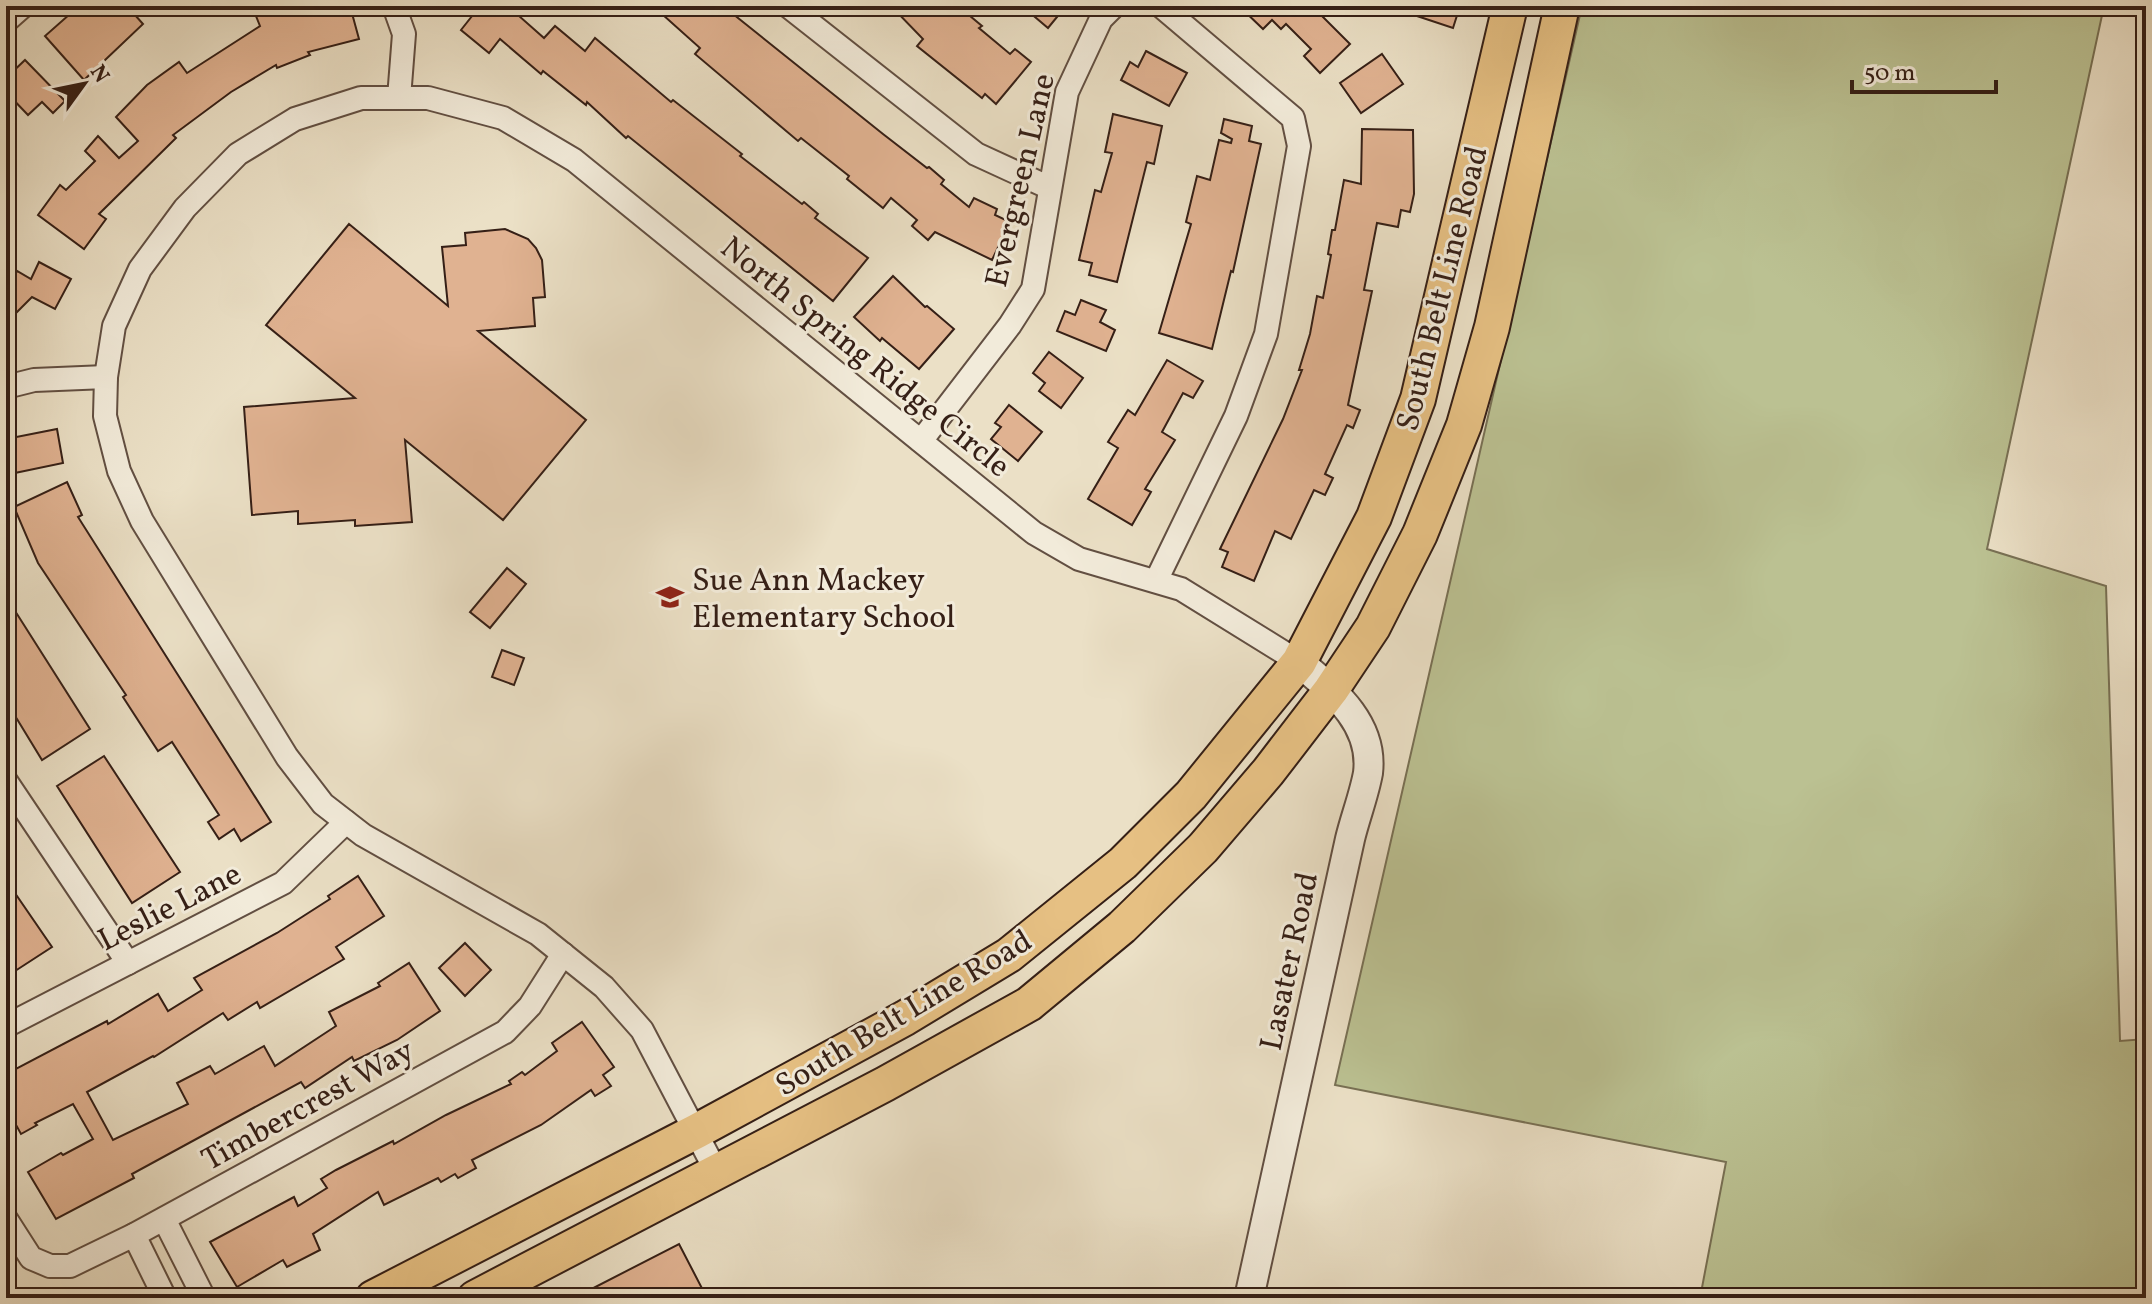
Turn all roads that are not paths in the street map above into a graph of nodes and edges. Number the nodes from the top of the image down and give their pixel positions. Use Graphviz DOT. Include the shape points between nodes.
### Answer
graph roads {
  1 [pos="23,6"];
  2 [pos="394,6"];
  3 [pos="788,6"];
  4 [pos="1114,6"];
  5 [pos="1161,6"];
  6 [pos="1510,6"];
  7 [pos="1562,6"];
  8 [pos="6,21"];
  9 [pos="399,98"];
  10 [pos="1050,188"];
  11 [pos="106,377"];
  12 [pos="6,387"];
  13 [pos="921,441"];
  14 [pos="1156,581"];
  15 [pos="1299,662"];
  16 [pos="1331,690"];
  17 [pos="6,781"];
  18 [pos="346,822"];
  19 [pos="563,954"];
  20 [pos="128,963"];
  21 [pos="6,1026"];
  22 [pos="697,1131"];
  23 [pos="717,1173"];
  24 [pos="6,1219"];
  25 [pos="164,1219"];
  26 [pos="134,1235"];
  27 [pos="165,1298"];
  28 [pos="204,1298"];
  29 [pos="373,1298"];
  30 [pos="475,1298"];
  31 [pos="1249,1298"];
  1 -- 8 [label="street"];
  2 -- 9 [label="street" via="404,34"];
  3 -- 10 [label="street" via="976,154"];
  4 -- 10 [label="street, Evergreen Lane" via="1101,19 1067,92"];
  5 -- 14 [label="street" via="1293,118 1299,146 1266,334 1236,416"];
  6 -- 15 [label="main road, South Belt Line Road" via="1418,399 1374,517"];
  7 -- 16 [label="main road, South Belt Line Road" via="1492,327 1464,425 1420,534 1373,627"];
  9 -- 11 [label="street, North Spring Ridge Circle" via="361,98 295,119 238,154 185,208 140,269 114,326"];
  9 -- 13 [label="street, North Spring Ridge Circle" via="428,98 503,118 574,160"];
  10 -- 13 [label="street, Evergreen Lane" via="1033,289"];
  11 -- 12 [label="street" via="34,380"];
  11 -- 18 [label="street, North Spring Ridge Circle" via="105,416 115,457 142,521 287,757 323,804"];
  13 -- 14 [label="street, North Spring Ridge Circle" via="1034,533 1079,559"];
  14 -- 15 [label="street, North Spring Ridge Circle" via="1181,589"];
  15 -- 16 [label="street, Lasater Road"];
  15 -- 22 [label="main road, South Belt Line Road" via="1181,805 1123,863 1009,955"];
  16 -- 23 [label="main road, South Belt Line Road" via="1203,848 1122,927 1029,1004"];
  16 -- 31 [label="street, Lasater Road" via="1345,702 1368,744 1368,773"];
  17 -- 20 [label="street"];
  18 -- 19 [label="street, North Spring Ridge Circle" via="538,934"];
  18 -- 20 [label="street, Leslie Lane" via="283,883"];
  19 -- 22 [label="street, North Spring Ridge Circle" via="604,987 642,1030"];
  19 -- 25 [label="street, Timbercrest Way" via="530,1006 505,1032"];
  20 -- 21 [label="street, Leslie Lane"];
  22 -- 23 [label="street, North Spring Ridge Circle"];
  22 -- 29 [label="main road, South Belt Line Road"];
  23 -- 30 [label="main road, South Belt Line Road"];
  24 -- 26 [label="street, Timbercrest Way" via="31,1258 50,1266 70,1266"];
  25 -- 26 [label="street, Timbercrest Way"];
  25 -- 28 [label="street"];
  26 -- 27 [label="street"];
}
